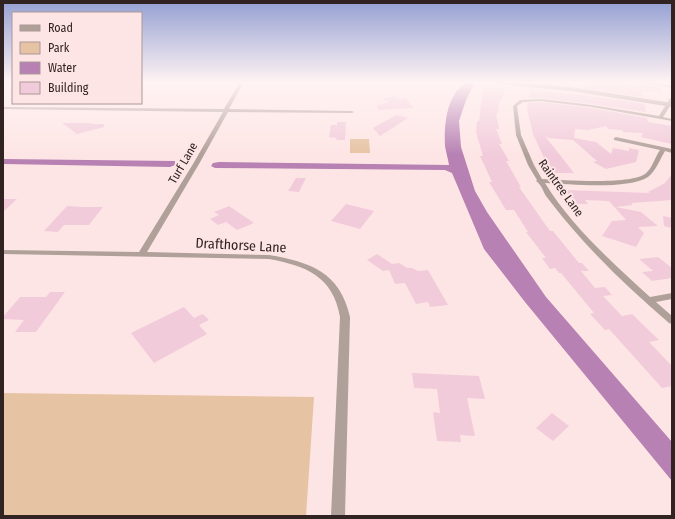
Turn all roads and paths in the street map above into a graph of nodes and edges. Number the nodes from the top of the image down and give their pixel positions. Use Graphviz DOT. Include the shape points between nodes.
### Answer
graph roads {
  1 [pos="228,106"];
  2 [pos="515,106"];
  3 [pos="585,106"];
  4 [pos="669,106"];
  5 [pos="3,108"];
  6 [pos="225,111"];
  7 [pos="352,112"];
  8 [pos="660,118"];
  9 [pos="672,120"];
  10 [pos="616,139"];
  11 [pos="663,149"];
  12 [pos="672,151"];
  13 [pos="539,181"];
  14 [pos="3,252"];
  15 [pos="141,255"];
  16 [pos="672,296"];
  17 [pos="648,300"];
  18 [pos="672,321"];
  19 [pos="338,516"];
  1 -- 6 [label="street, Turf Lane"];
  2 -- 13 [label="street, Raintree Lane" via="517,134"];
  3 -- 8 [label="street, Raintree Lane"];
  4 -- 8 [label="street"];
  5 -- 6 [label="street"];
  6 -- 7 [label="street"];
  6 -- 15 [label="street, Turf Lane"];
  8 -- 9 [label="street"];
  10 -- 11 [label="street"];
  11 -- 12 [label="street"];
  11 -- 13 [label="street" via="648,174 634,181"];
  13 -- 17 [label="street, Raintree Lane" via="586,239"];
  14 -- 15 [label="street, Drafthorse Lane"];
  15 -- 19 [label="street, Drafthorse Lane" via="283,259 308,267 333,285 344,305 345,317"];
  16 -- 17 [label="street"];
  17 -- 18 [label="street, Raintree Lane"];
}
